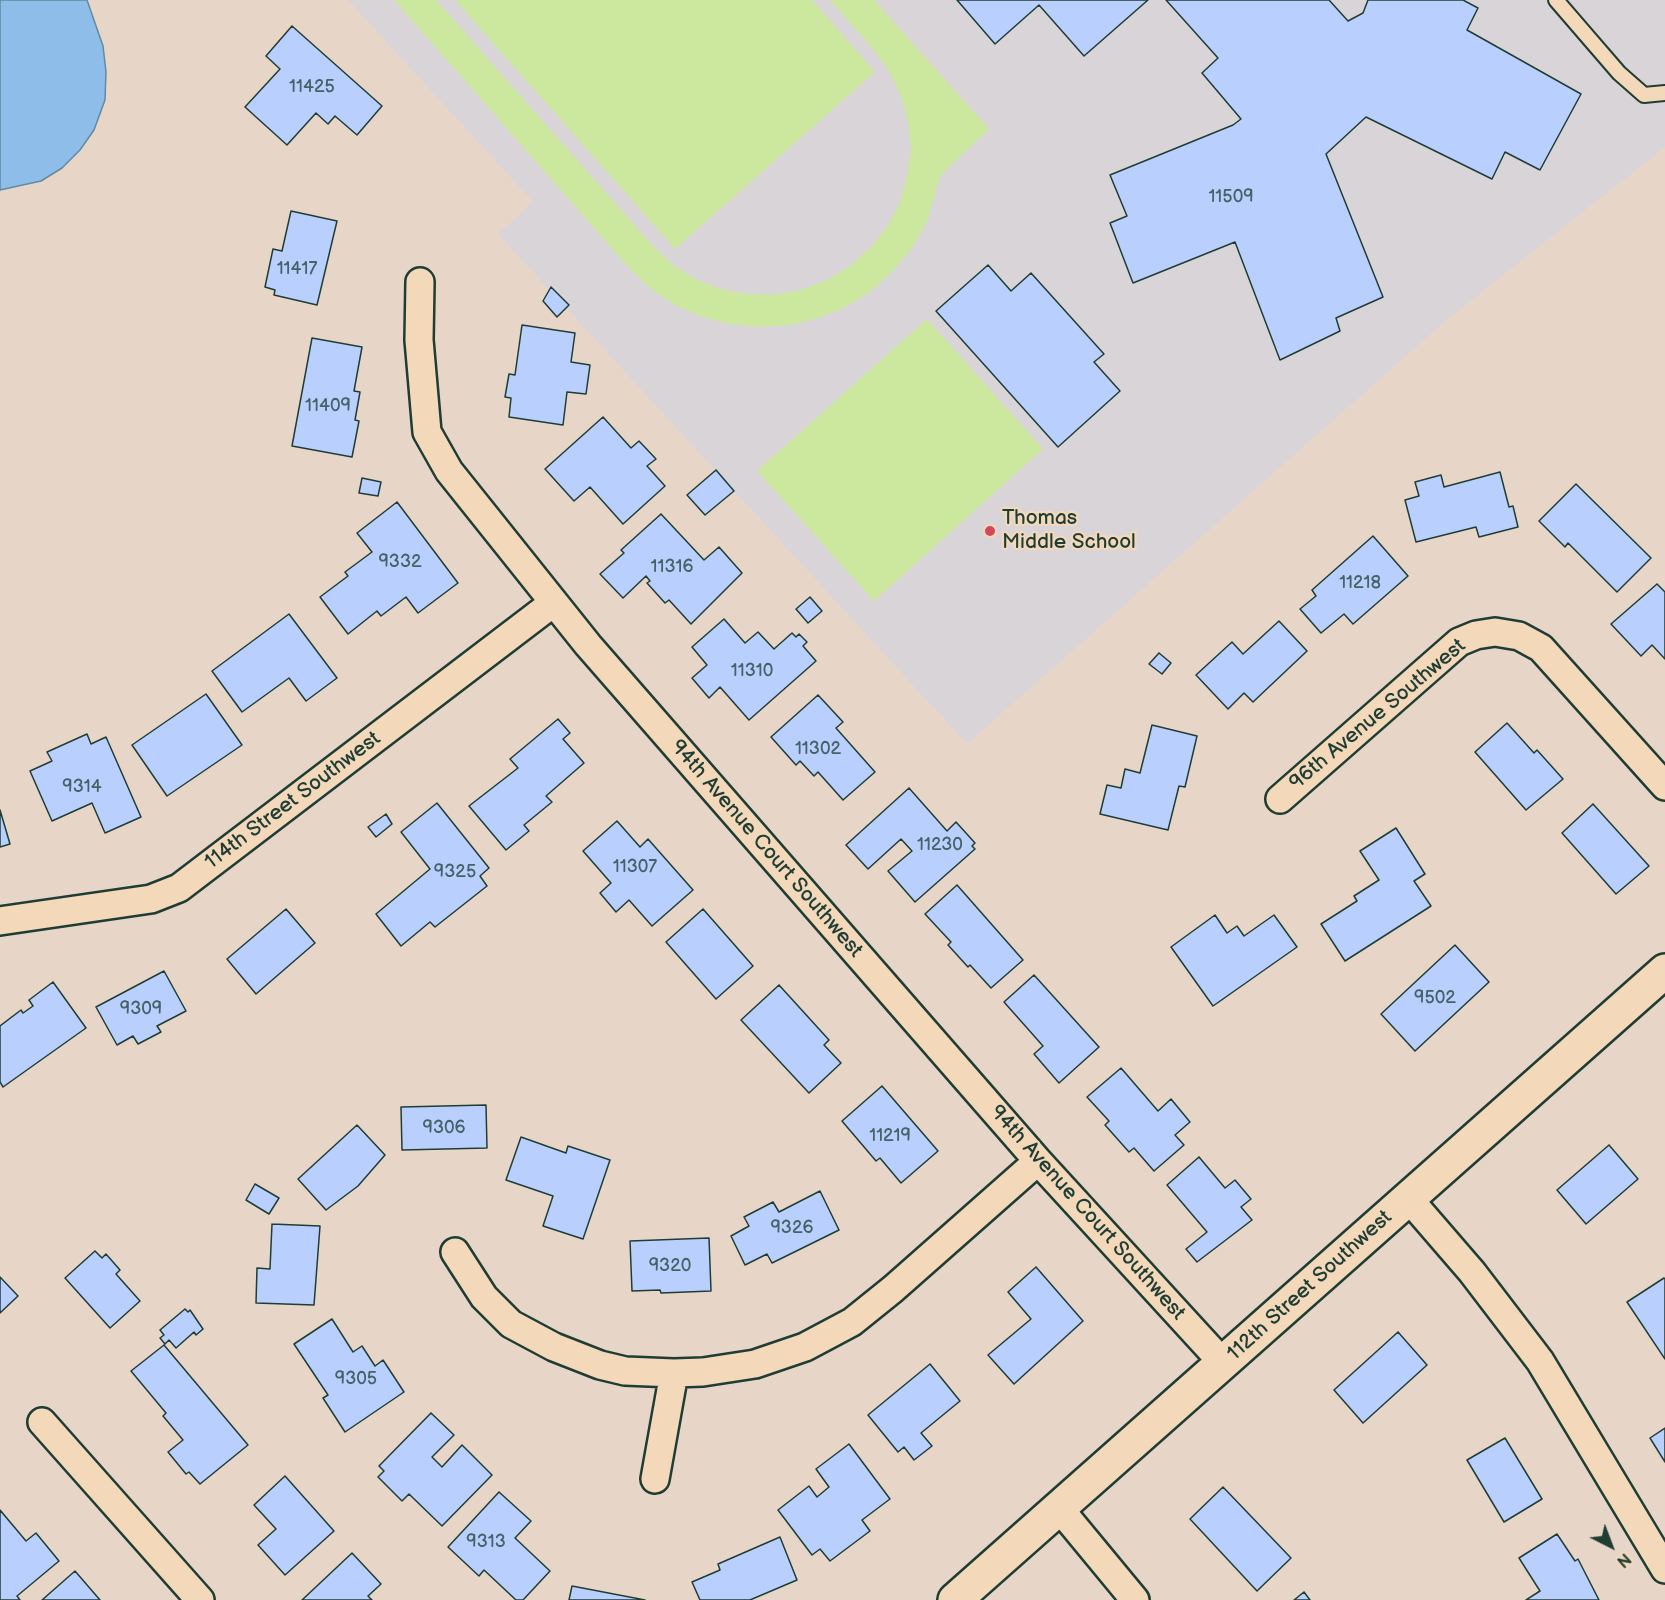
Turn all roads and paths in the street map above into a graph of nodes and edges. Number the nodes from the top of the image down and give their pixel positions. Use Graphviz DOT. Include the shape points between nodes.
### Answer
graph roads {
  1 [pos="1556,0"];
  2 [pos="1665,93"];
  3 [pos="420,282"];
  4 [pos="553,603"];
  5 [pos="1665,786"];
  6 [pos="1280,799"];
  7 [pos="0,921"];
  8 [pos="1665,971"];
  9 [pos="1038,1161"];
  10 [pos="1409,1198"];
  11 [pos="454,1252"];
  12 [pos="1223,1363"];
  13 [pos="674,1372"];
  14 [pos="42,1422"];
  15 [pos="655,1479"];
  16 [pos="1059,1508"];
  17 [pos="1665,1569"];
  18 [pos="200,1600"];
  19 [pos="955,1600"];
  20 [pos="1135,1600"];
  1 -- 2 [label="lane" via="1619,73 1644,95"];
  3 -- 4 [label="street, 94th Avenue Court Southwest" via="419,340 427,432 449,471"];
  4 -- 7 [label="street, 114th Street Southwest" via="179,888 151,899"];
  4 -- 9 [label="street, 94th Avenue Court Southwest"];
  5 -- 6 [label="street, 96th Avenue Southwest" via="1541,648 1520,636 1495,632 1459,642"];
  8 -- 10 [label="street, 112th Street Southwest"];
  9 -- 12 [label="street, 94th Avenue Court Southwest"];
  9 -- 13 [label="street" via="852,1322 805,1347 755,1364"];
  10 -- 12 [label="street, 112th Street Southwest"];
  10 -- 17 [label="street" via="1540,1361"];
  11 -- 13 [label="street" via="484,1297 511,1324 528,1334 600,1365 625,1371"];
  12 -- 16 [label="street, 112th Street Southwest"];
  13 -- 15 [label="street"];
  14 -- 18 [label="street"];
  16 -- 19 [label="street, 112th Street Southwest"];
  16 -- 20 [label="street"];
}
